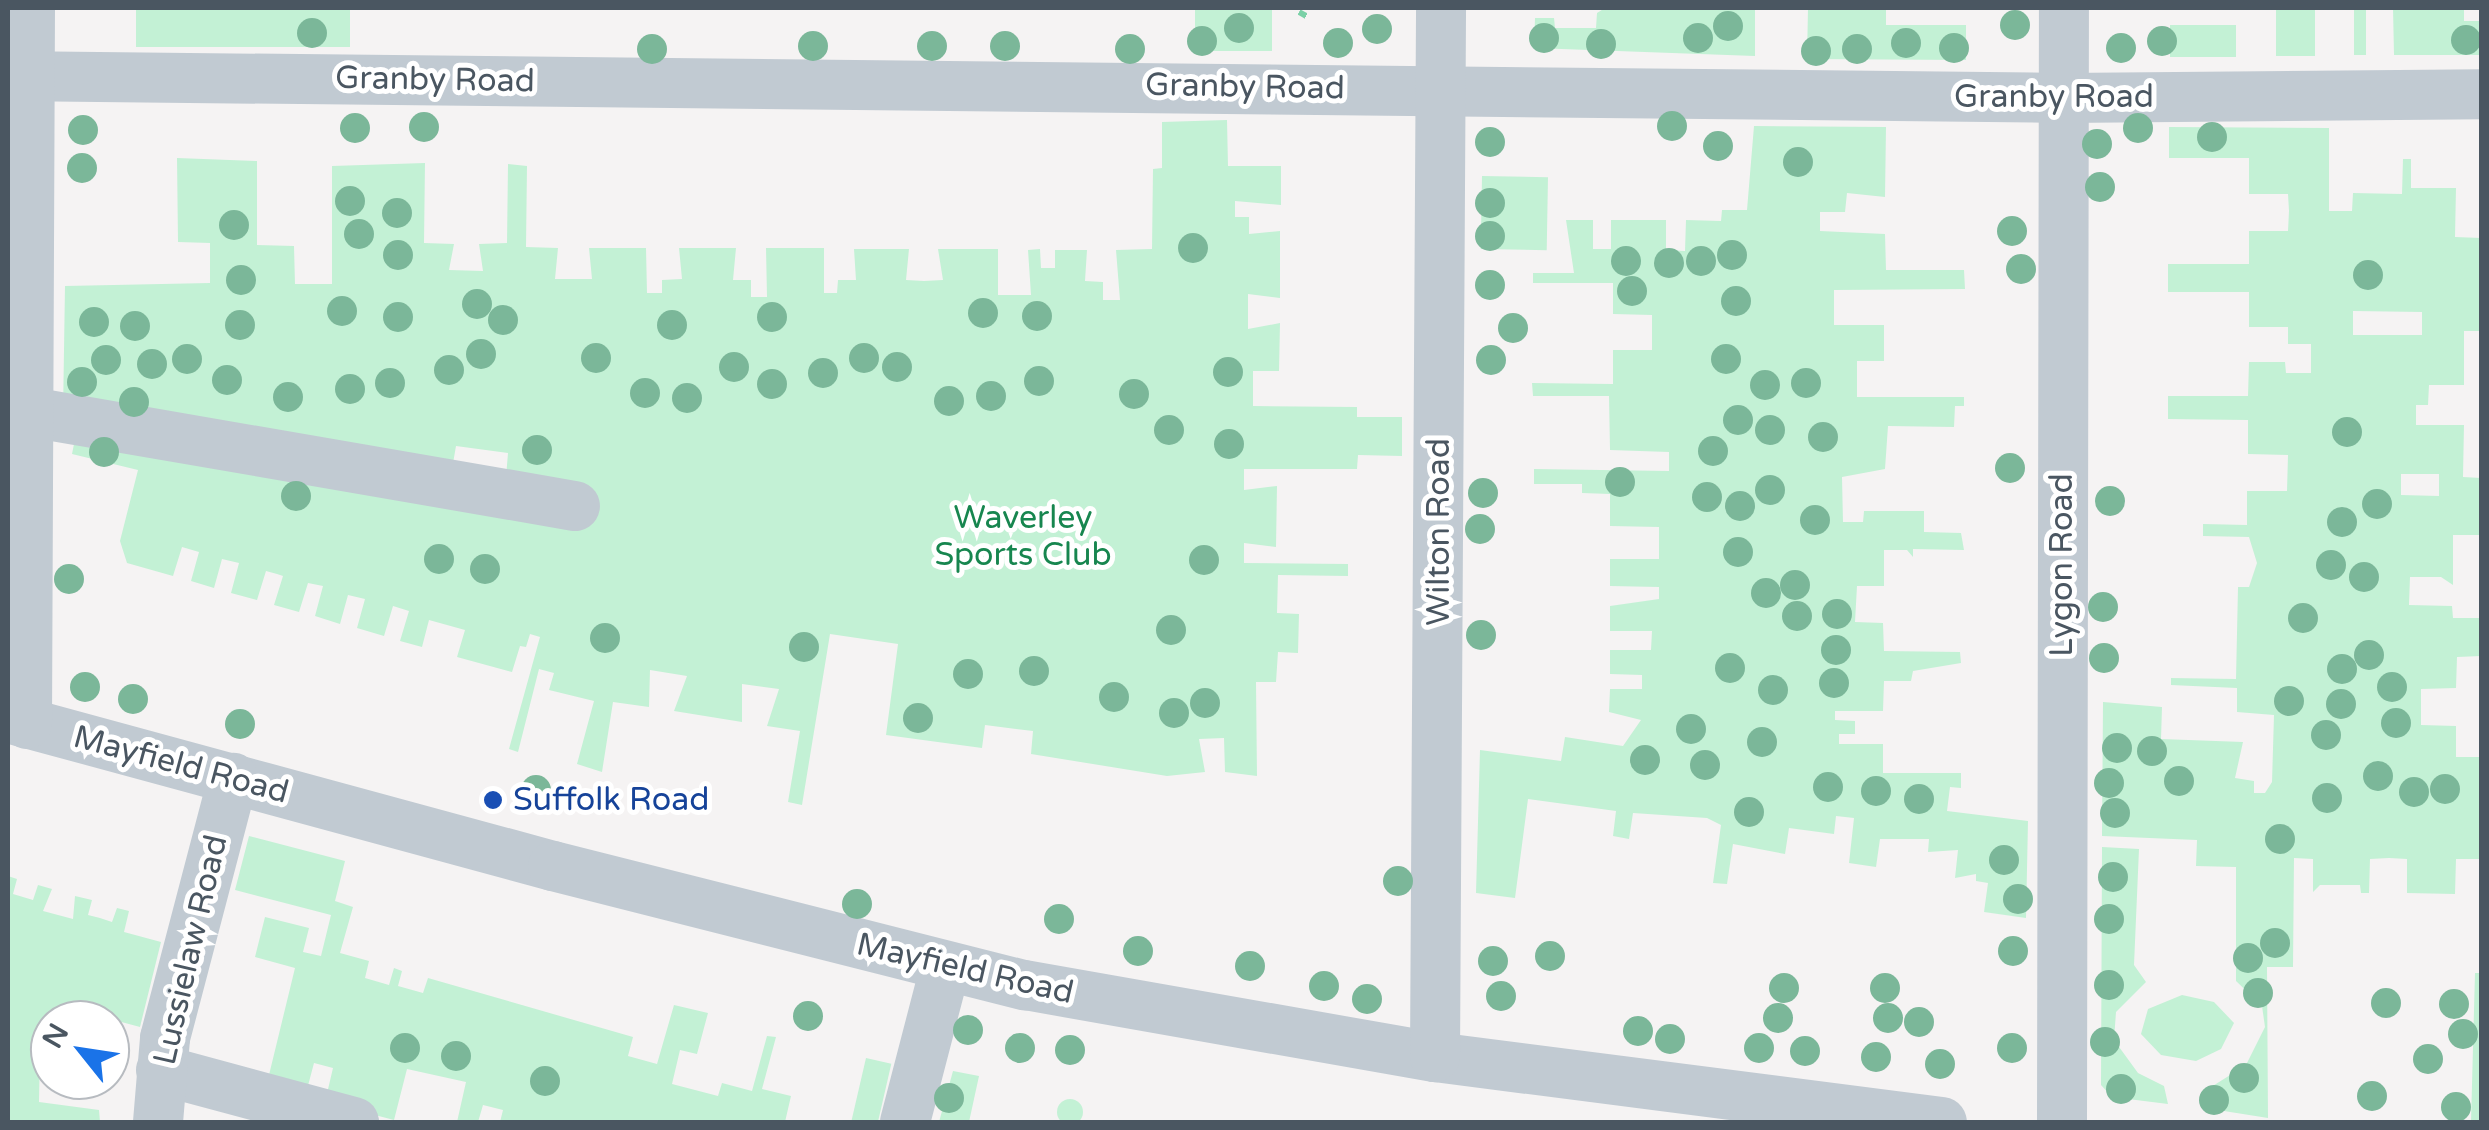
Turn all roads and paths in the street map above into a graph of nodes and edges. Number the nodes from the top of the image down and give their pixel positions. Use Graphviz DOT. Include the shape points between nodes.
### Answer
graph roads {
  1 [pos="30,8"];
  2 [pos="1441,8"];
  3 [pos="2064,8"];
  4 [pos="1299,12"];
  5 [pos="1308,17"];
  6 [pos="19,76"];
  7 [pos="1440,89"];
  8 [pos="2482,94"];
  9 [pos="2063,98"];
  10 [pos="30,412"];
  11 [pos="575,506"];
  12 [pos="17,721"];
  13 [pos="232,778"];
  14 [pos="945,968"];
  15 [pos="1435,1057"];
  16 [pos="162,1070"];
  17 [pos="1797,1113"];
  18 [pos="158,1122"];
  19 [pos="354,1122"];
  20 [pos="905,1122"];
  21 [pos="1942,1122"];
  22 [pos="2062,1122"];
  1 -- 6 [label="street"];
  2 -- 7 [label="street, Wilton Road"];
  3 -- 9 [label="street, Lygon Road"];
  4 -- 5 [label="path"];
  6 -- 7 [label="street, Granby Road"];
  6 -- 10 [label="street"];
  7 -- 9 [label="street, Granby Road"];
  7 -- 15 [label="street, Wilton Road"];
  8 -- 9 [label="street, Granby Road"];
  9 -- 22 [label="street, Lygon Road"];
  10 -- 11 [label="street"];
  10 -- 12 [label="street"];
  12 -- 13 [label="street, Mayfield Road"];
  13 -- 14 [label="street, Mayfield Road"];
  13 -- 16 [label="street, Lussielaw Road"];
  14 -- 15 [label="street, Mayfield Road"];
  14 -- 20 [label="street"];
  15 -- 17 [label="street, Mayfield Road"];
  16 -- 18 [label="street, Lussielaw Road"];
  16 -- 19 [label="street"];
  17 -- 21 [label="street, Mayfield Road"];
}
